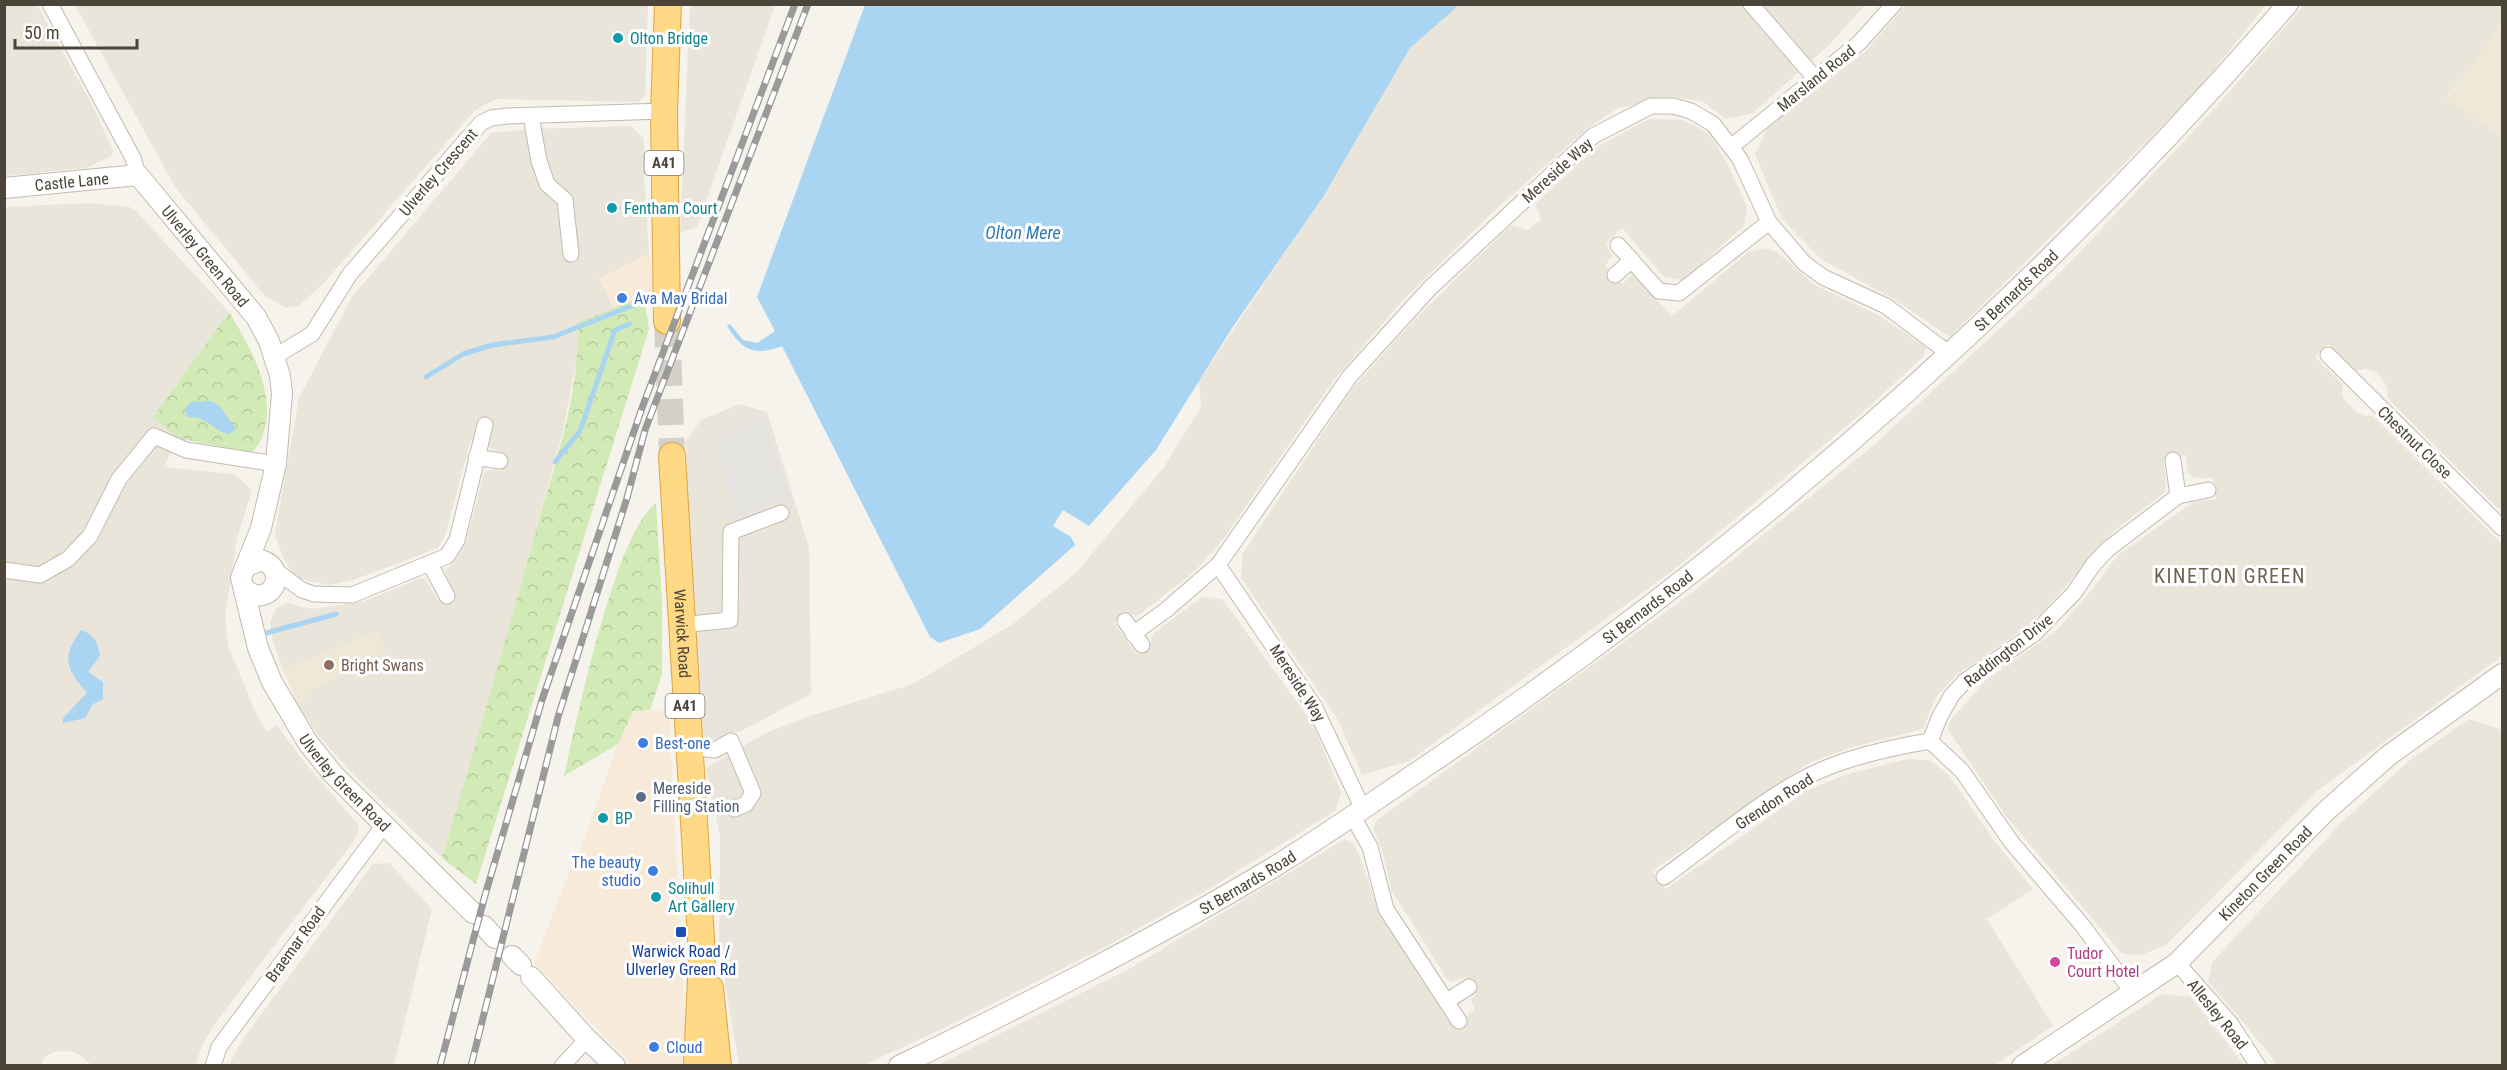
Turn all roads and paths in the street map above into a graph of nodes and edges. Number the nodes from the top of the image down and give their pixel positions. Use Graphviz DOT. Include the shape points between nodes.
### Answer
graph roads {
  1 [pos="50,4"];
  2 [pos="668,4"];
  3 [pos="1751,4"];
  4 [pos="1894,4"];
  5 [pos="2288,4"];
  6 [pos="1815,77"];
  7 [pos="664,111"];
  8 [pos="531,116"];
  9 [pos="1732,146"];
  10 [pos="138,175"];
  11 [pos="4,188"];
  12 [pos="1769,222"];
  13 [pos="1618,245"];
  14 [pos="571,254"];
  15 [pos="1632,260"];
  16 [pos="1616,275"];
  17 [pos="667,321"];
  18 [pos="1951,355"];
  19 [pos="2328,356"];
  20 [pos="274,357"];
  21 [pos="485,425"];
  22 [pos="672,456"];
  23 [pos="476,457"];
  24 [pos="2174,460"];
  25 [pos="501,461"];
  26 [pos="276,464"];
  27 [pos="2208,490"];
  28 [pos="2178,496"];
  29 [pos="781,513"];
  30 [pos="261,528"];
  31 [pos="2502,528"];
  32 [pos="430,564"];
  33 [pos="1218,565"];
  34 [pos="245,567"];
  35 [pos="274,567"];
  36 [pos="4,570"];
  37 [pos="245,589"];
  38 [pos="302,590"];
  39 [pos="269,593"];
  40 [pos="447,596"];
  41 [pos="681,625"];
  42 [pos="254,628"];
  43 [pos="1133,633"];
  44 [pos="2501,677"];
  45 [pos="1930,741"];
  46 [pos="688,747"];
  47 [pos="734,809"];
  48 [pos="1356,813"];
  49 [pos="384,825"];
  50 [pos="1664,877"];
  51 [pos="484,925"];
  52 [pos="702,956"];
  53 [pos="2177,963"];
  54 [pos="521,966"];
  55 [pos="1469,987"];
  56 [pos="2133,993"];
  57 [pos="1447,1001"];
  58 [pos="1459,1021"];
  59 [pos="587,1039"];
  60 [pos="213,1065"];
  61 [pos="562,1065"];
  62 [pos="615,1065"];
  63 [pos="697,1065"];
  64 [pos="718,1065"];
  65 [pos="898,1065"];
  66 [pos="2022,1065"];
  67 [pos="2258,1065"];
  1 -- 10 [label="street, Ulverley Green Road" via="133,158"];
  2 -- 7 [label="highway, A41"];
  3 -- 6 [label="street"];
  4 -- 6 [label="street, Marsland Road" via="1859,43"];
  5 -- 18 [label="street, St Bernards Road" via="2199,107"];
  6 -- 9 [label="street, Marsland Road"];
  7 -- 8 [label="street, Ulverley Crescent"];
  7 -- 17 [label="highway, A41"];
  8 -- 14 [label="street" via="546,184 565,200"];
  8 -- 20 [label="street, Ulverley Crescent" via="491,118 481,123 350,274 312,334"];
  9 -- 12 [label="street, Mereside Way"];
  9 -- 33 [label="street, Mereside Way" via="1713,124 1673,106 1651,106 1593,136 1430,288 1350,376"];
  10 -- 11 [label="street, Castle Lane"];
  10 -- 20 [label="street, Ulverley Green Road" via="256,317"];
  12 -- 15 [label="street" via="1679,293 1659,291"];
  12 -- 18 [label="street, Mereside Way" via="1804,263 1823,277 1886,306"];
  13 -- 15 [label="street"];
  15 -- 16 [label="street"];
  18 -- 48 [label="street, St Bernards Road" via="1696,570 1557,676"];
  19 -- 31 [label="street, Chestnut Close"];
  20 -- 26 [label="street, Ulverley Green Road" via="282,393"];
  21 -- 23 [label="street"];
  22 -- 41 [label="highway, Warwick Road / A41"];
  23 -- 25 [label="street"];
  23 -- 32 [label="street" via="457,540 447,556"];
  24 -- 28 [label="street"];
  26 -- 30 [label="street, Ulverley Green Road"];
  26 -- 36 [label="street" via="186,450 154,436 119,479 90,536 68,559 40,575"];
  27 -- 28 [label="street, Raddington Drive"];
  28 -- 45 [label="street, Raddington Drive" via="2108,549 2074,593 2034,634 1965,681 1952,695"];
  29 -- 41 [label="street" via="731,532 730,620"];
  30 -- 34 [label="street, Ulverley Green Road"];
  30 -- 35 [label="street, Ulverley Green Road"];
  32 -- 38 [label="street" via="352,595"];
  32 -- 40 [label="street"];
  33 -- 43 [label="street, Mereside Way"];
  33 -- 48 [label="street, Mereside Way" via="1314,706"];
  34 -- 35 [label="street" via="261,560"];
  34 -- 37 [label="street" via="241,578"];
  35 -- 38 [label="street"];
  35 -- 39 [label="street" via="277,582"];
  37 -- 39 [label="street" via="254,596"];
  37 -- 42 [label="street, Ulverley Green Road"];
  38 -- 39 [label="street"];
  39 -- 42 [label="street"];
  41 -- 46 [label="highway, Warwick Road / A41"];
  42 -- 49 [label="street, Ulverley Green Road" via="272,682 308,743"];
  44 -- 53 [label="street, Kineton Green Road" via="2388,756 2325,812"];
  45 -- 50 [label="street, Grendon Road" via="1820,771 1780,793"];
  45 -- 56 [label="street" via="1962,771 2012,843"];
  46 -- 47 [label="street" via="715,750 731,741 753,793 746,804"];
  46 -- 52 [label="highway, Warwick Road / A41"];
  48 -- 57 [label="street, Mereside Way" via="1357,824 1370,847 1386,909"];
  48 -- 65 [label="street, St Bernards Road" via="1266,872 1100,965"];
  49 -- 51 [label="street, Ulverley Green Road"];
  49 -- 60 [label="street, Braemar Road" via="219,1047"];
  52 -- 63 [label="highway, Warwick Road / A41"];
  52 -- 64 [label="highway, Warwick Road / A41" via="717,1029"];
  53 -- 56 [label="street, Kineton Green Road"];
  53 -- 67 [label="street, Allesley Road" via="2231,1024"];
  54 -- 59 [label="street"];
  55 -- 57 [label="street"];
  56 -- 66 [label="street, Kineton Green Road"];
  57 -- 58 [label="street, Mereside Way"];
  59 -- 61 [label="street"];
  59 -- 62 [label="street"];
}
